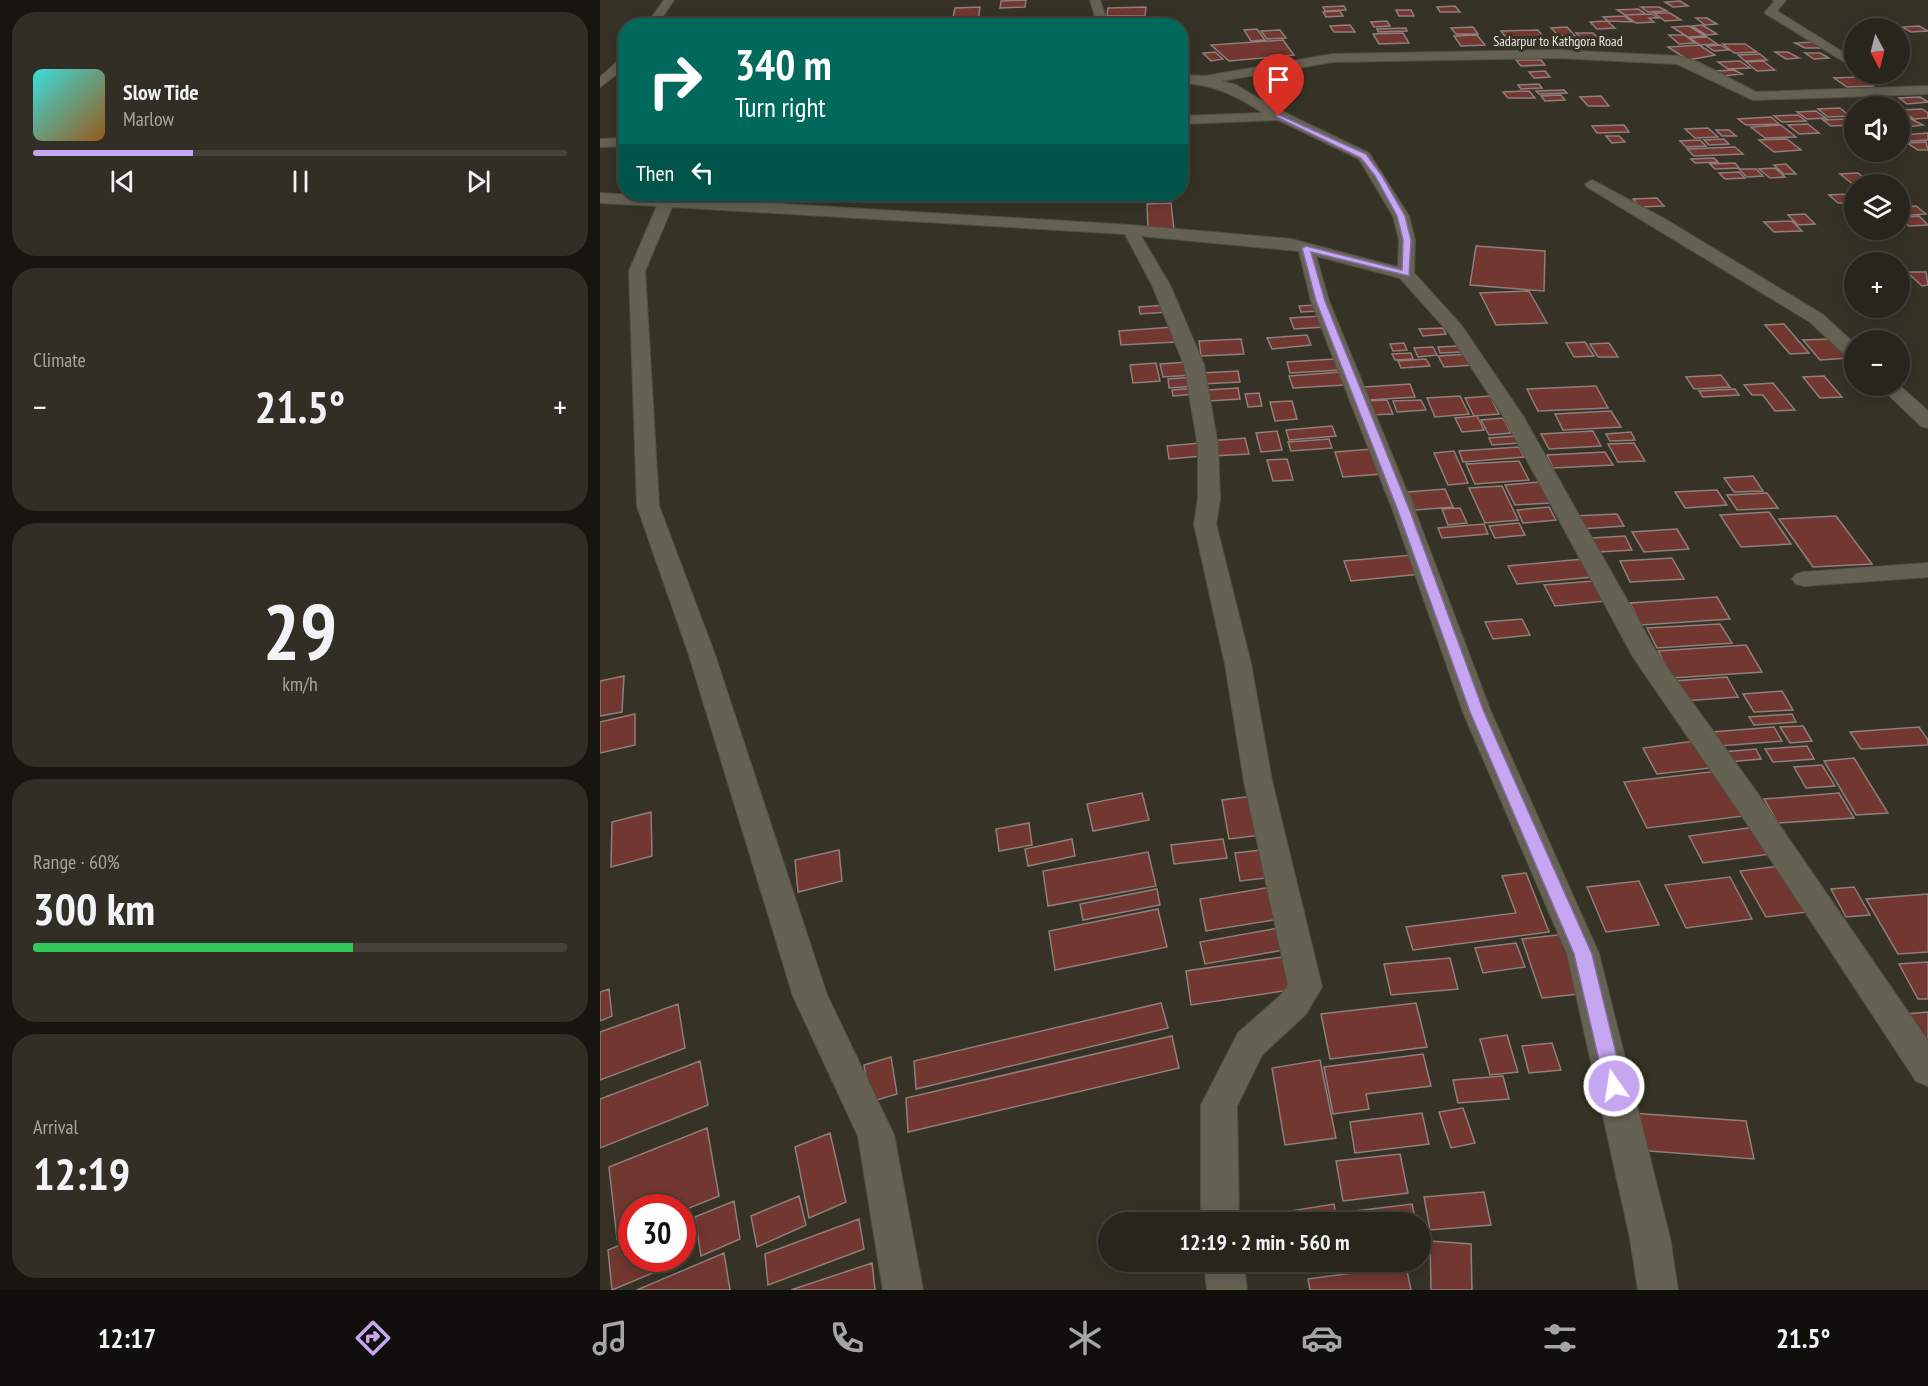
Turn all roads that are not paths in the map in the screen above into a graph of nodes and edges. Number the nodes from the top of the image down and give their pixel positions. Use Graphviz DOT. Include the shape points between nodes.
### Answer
graph roads {
  1 [pos="669,0"];
  2 [pos="1095,0"];
  3 [pos="1778,0"];
  4 [pos="656,18"];
  5 [pos="1101,18"];
  6 [pos="1844,58"];
  7 [pos="600,61"];
  8 [pos="618,62"];
  9 [pos="618,67"];
  10 [pos="1188,79"];
  11 [pos="1205,80"];
  12 [pos="600,83"];
  13 [pos="1886,84"];
  14 [pos="1896,90"];
  15 [pos="1928,90"];
  16 [pos="1279,116"];
  17 [pos="1188,120"];
  18 [pos="618,142"];
  19 [pos="600,143"];
  20 [pos="1592,184"];
  21 [pos="600,198"];
  22 [pos="618,199"];
  23 [pos="650,201"];
  24 [pos="666,202"];
  25 [pos="1130,230"];
  26 [pos="1306,248"];
  27 [pos="1406,274"];
  28 [pos="1844,344"];
  29 [pos="1900,396"];
  30 [pos="1928,422"];
  31 [pos="1928,570"];
  32 [pos="1804,579"];
  33 [pos="1928,1070"];
  34 [pos="1221,1212"];
  35 [pos="1225,1272"];
  36 [pos="903,1290"];
  37 [pos="1227,1290"];
  38 [pos="1658,1290"];
  1 -- 4 [label="street"];
  2 -- 5 [label="street"];
  3 -- 6 [label="street" via="1781,1 1770,12"];
  7 -- 8 [label="street"];
  9 -- 12 [label="street"];
  10 -- 11 [label="street, Sadarpur to Kathgora Road"];
  11 -- 14 [label="street, Sadarpur to Kathgora Road" via="1333,58 1558,54 1678,60 1753,96"];
  11 -- 16 [label="street" via="1232,88"];
  13 -- 14 [label="street"];
  14 -- 15 [label="street, Sadarpur to Kathgora Road"];
  16 -- 17 [label="street"];
  16 -- 27 [label="street" via="1364,156 1401,216 1407,240"];
  18 -- 19 [label="street"];
  20 -- 28 [label="street" via="1816,318"];
  21 -- 22 [label="street"];
  23 -- 24 [label="street"];
  24 -- 25 [label="street"];
  24 -- 36 [label="street" via="637,271 648,506 701,652 810,996 876,1135"];
  25 -- 26 [label="street"];
  25 -- 34 [label="street" via="1177,319 1196,374 1208,446 1209,499 1204,524 1238,664 1258,781 1305,987 1294,1004 1250,1044 1220,1105"];
  26 -- 27 [label="street"];
  26 -- 38 [label="street" via="1320,301 1404,511 1477,712 1583,954 1650,1238"];
  27 -- 33 [label="street" via="1456,330 1513,416 1646,657"];
  29 -- 30 [label="street"];
  31 -- 32 [label="street"];
  35 -- 37 [label="street"];
}
